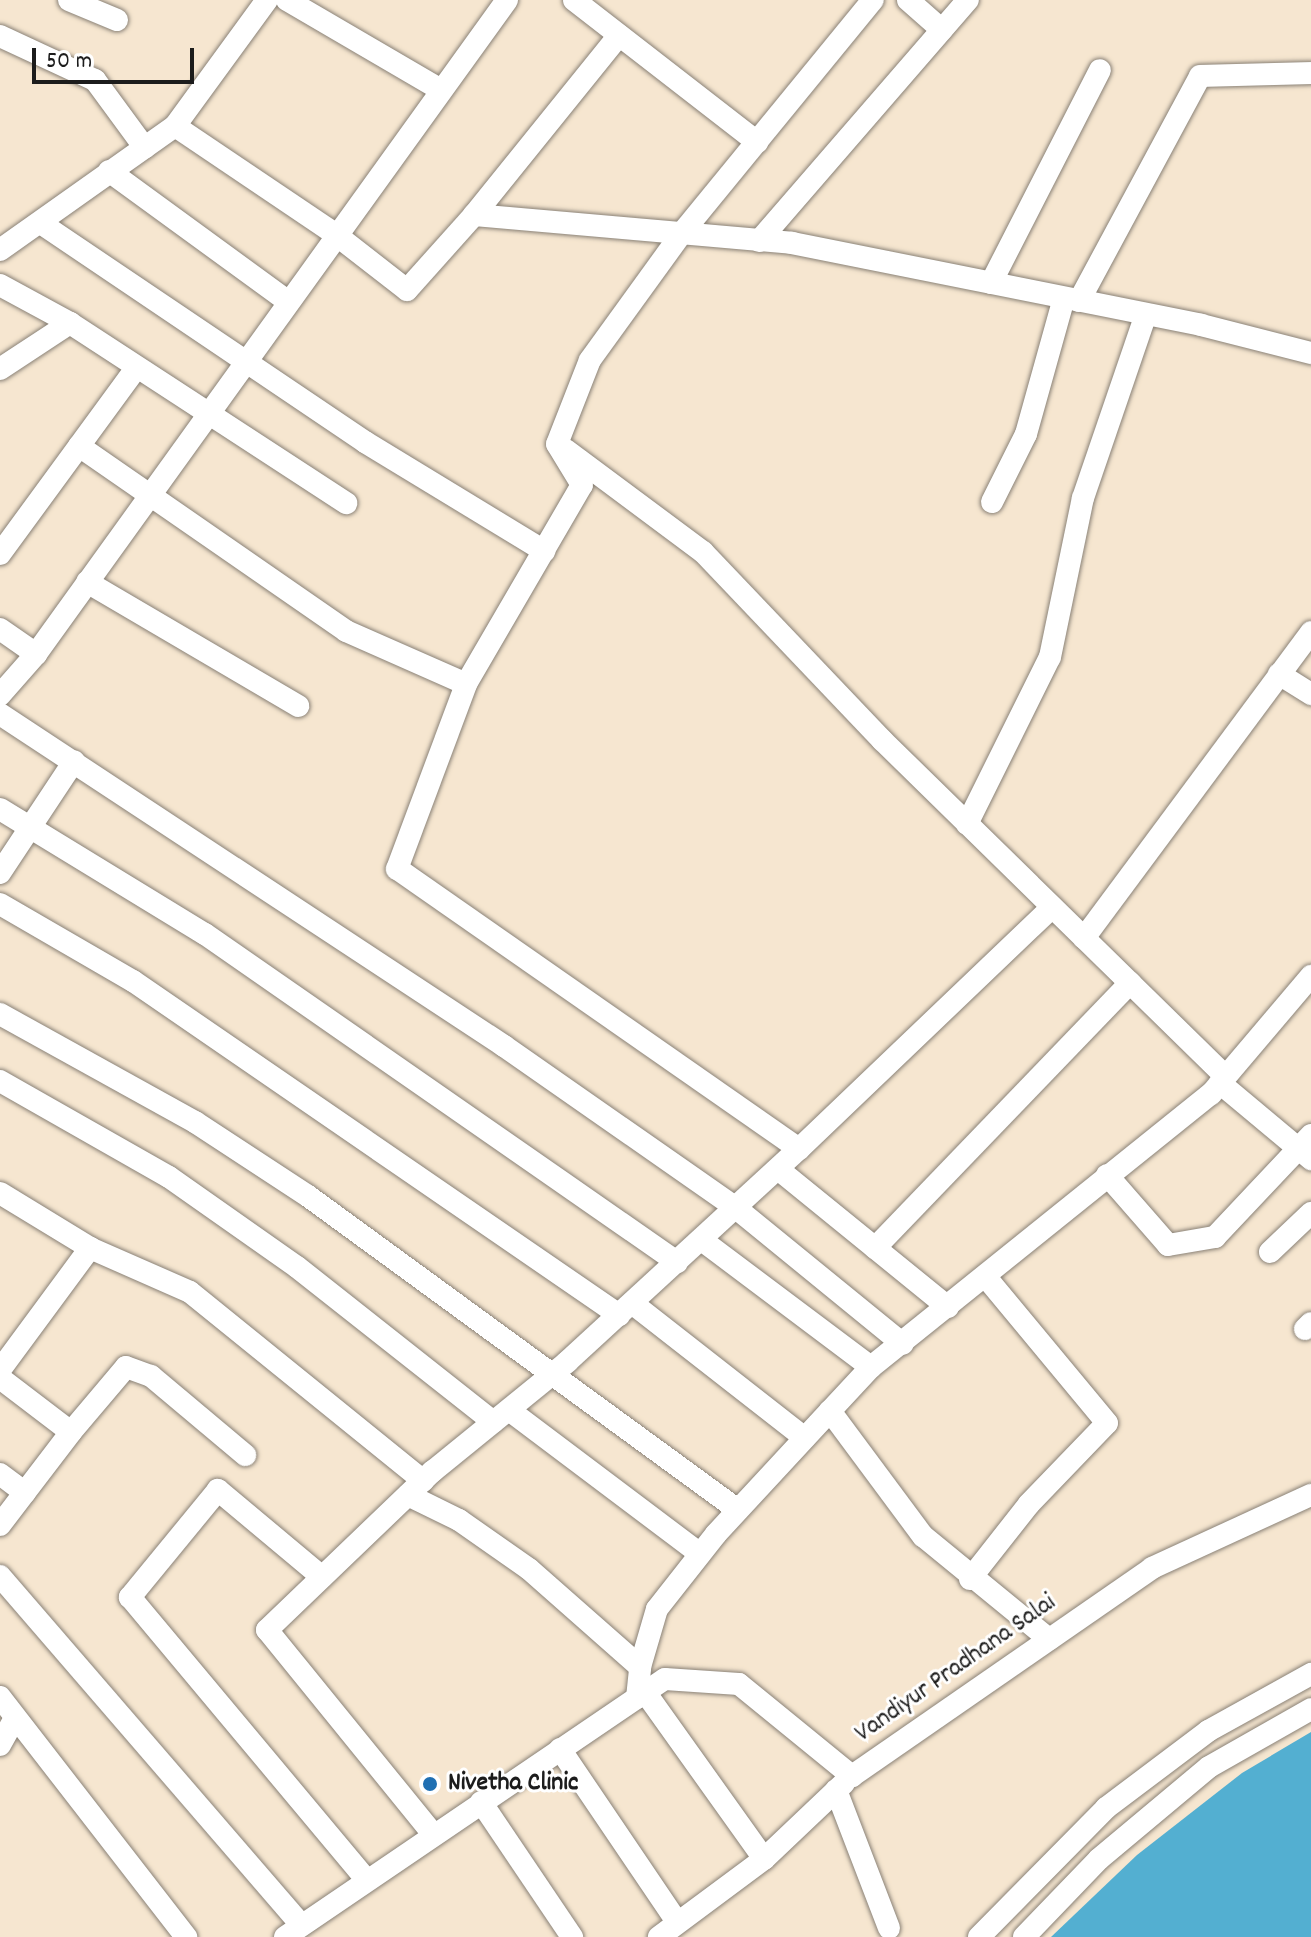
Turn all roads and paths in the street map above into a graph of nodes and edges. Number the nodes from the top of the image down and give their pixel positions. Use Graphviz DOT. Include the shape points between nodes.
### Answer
graph roads {
  1 [pos="69,0"];
  2 [pos="267,0"];
  3 [pos="287,0"];
  4 [pos="507,0"];
  5 [pos="574,0"];
  6 [pos="908,0"];
  7 [pos="968,0"];
  8 [pos="869,2"];
  9 [pos="117,20"];
  10 [pos="942,30"];
  11 [pos="619,35"];
  12 [pos="0,36"];
  13 [pos="1100,70"];
  14 [pos="1311,73"];
  15 [pos="441,90"];
  16 [pos="175,126"];
  17 [pos="757,142"];
  18 [pos="145,148"];
  19 [pos="109,171"];
  20 [pos="474,215"];
  21 [pos="42,224"];
  22 [pos="682,233"];
  23 [pos="335,234"];
  24 [pos="759,241"];
  25 [pos="0,250"];
  26 [pos="991,283"];
  27 [pos="0,285"];
  28 [pos="1072,299"];
  29 [pos="287,301"];
  30 [pos="1146,314"];
  31 [pos="70,323"];
  32 [pos="1311,353"];
  33 [pos="246,358"];
  34 [pos="136,368"];
  35 [pos="0,369"];
  36 [pos="205,416"];
  37 [pos="557,444"];
  38 [pos="79,446"];
  39 [pos="149,495"];
  40 [pos="992,502"];
  41 [pos="346,503"];
  42 [pos="544,551"];
  43 [pos="0,554"];
  44 [pos="87,582"];
  45 [pos="0,629"];
  46 [pos="1311,632"];
  47 [pos="36,654"];
  48 [pos="1279,674"];
  49 [pos="466,684"];
  50 [pos="1311,694"];
  51 [pos="0,695"];
  52 [pos="298,706"];
  53 [pos="0,714"];
  54 [pos="74,761"];
  55 [pos="0,809"];
  56 [pos="967,824"];
  57 [pos="29,828"];
  58 [pos="0,873"];
  59 [pos="0,904"];
  60 [pos="1052,907"];
  61 [pos="1084,938"];
  62 [pos="1311,976"];
  63 [pos="1130,983"];
  64 [pos="0,1014"];
  65 [pos="1222,1080"];
  66 [pos="0,1081"];
  67 [pos="1307,1148"];
  68 [pos="799,1149"];
  69 [pos="778,1169"];
  70 [pos="1107,1175"];
  71 [pos="0,1193"];
  72 [pos="736,1208"];
  73 [pos="1311,1213"];
  74 [pos="703,1241"];
  75 [pos="90,1248"];
  76 [pos="875,1248"];
  77 [pos="1270,1252"];
  78 [pos="677,1262"];
  79 [pos="985,1276"];
  80 [pos="948,1307"];
  81 [pos="626,1309"];
  82 [pos="903,1344"];
  83 [pos="871,1367"];
  84 [pos="0,1370"];
  85 [pos="555,1372"];
  86 [pos="0,1378"];
  87 [pos="830,1411"];
  88 [pos="501,1416"];
  89 [pos="71,1432"];
  90 [pos="805,1438"];
  91 [pos="245,1455"];
  92 [pos="0,1474"];
  93 [pos="416,1488"];
  94 [pos="25,1493"];
  95 [pos="1311,1495"];
  96 [pos="738,1510"];
  97 [pos="0,1525"];
  98 [pos="700,1554"];
  99 [pos="322,1577"];
  100 [pos="1,1579"];
  101 [pos="970,1579"];
  102 [pos="1049,1639"];
  103 [pos="640,1667"];
  104 [pos="1311,1674"];
  105 [pos="641,1695"];
  106 [pos="0,1697"];
  107 [pos="1311,1709"];
  108 [pos="15,1718"];
  109 [pos="0,1745"];
  110 [pos="560,1749"];
  111 [pos="844,1783"];
  112 [pos="481,1802"];
  113 [pos="433,1834"];
  114 [pos="764,1859"];
  115 [pos="366,1879"];
  116 [pos="677,1922"];
  117 [pos="889,1928"];
  118 [pos="302,1930"];
  119 [pos="186,1937"];
  120 [pos="572,1937"];
  121 [pos="659,1937"];
  122 [pos="979,1937"];
  123 [pos="1024,1937"];
  1 -- 9 [label="street"];
  2 -- 16 [label="street"];
  3 -- 15 [label="street"];
  4 -- 15 [label="street"];
  5 -- 11 [label="street"];
  6 -- 10 [label="street"];
  7 -- 10 [label="street"];
  8 -- 17 [label="street"];
  10 -- 24 [label="street"];
  11 -- 17 [label="street"];
  11 -- 20 [label="street"];
  12 -- 18 [label="street" via="95,80"];
  13 -- 26 [label="street"];
  14 -- 28 [label="street" via="1200,76"];
  15 -- 23 [label="street"];
  16 -- 18 [label="street"];
  16 -- 23 [label="street"];
  17 -- 22 [label="street"];
  18 -- 19 [label="street"];
  19 -- 21 [label="street"];
  19 -- 29 [label="street"];
  20 -- 22 [label="street"];
  20 -- 23 [label="street" via="407,290"];
  21 -- 25 [label="street"];
  21 -- 33 [label="street"];
  22 -- 24 [label="street"];
  22 -- 37 [label="street" via="590,360"];
  23 -- 29 [label="street"];
  24 -- 26 [label="street"];
  26 -- 28 [label="street"];
  27 -- 31 [label="street"];
  28 -- 30 [label="street"];
  28 -- 40 [label="street" via="1026,434"];
  29 -- 33 [label="street"];
  30 -- 32 [label="street"];
  30 -- 56 [label="street" via="1083,498 1050,657"];
  31 -- 34 [label="street"];
  31 -- 35 [label="street"];
  33 -- 36 [label="street"];
  33 -- 42 [label="street" via="365,442"];
  34 -- 36 [label="street"];
  34 -- 38 [label="street"];
  36 -- 39 [label="street"];
  36 -- 41 [label="street"];
  37 -- 42 [label="street" via="582,485"];
  37 -- 56 [label="street" via="703,552"];
  38 -- 39 [label="street"];
  38 -- 43 [label="street"];
  39 -- 44 [label="street"];
  39 -- 49 [label="street" via="346,631"];
  42 -- 49 [label="street"];
  44 -- 47 [label="street"];
  44 -- 52 [label="street"];
  45 -- 47 [label="street"];
  46 -- 48 [label="street"];
  47 -- 51 [label="street"];
  48 -- 50 [label="street"];
  48 -- 61 [label="street"];
  49 -- 68 [label="street" via="397,869"];
  53 -- 54 [label="street"];
  54 -- 57 [label="street"];
  54 -- 72 [label="street"];
  55 -- 57 [label="street"];
  56 -- 60 [label="street"];
  57 -- 58 [label="street"];
  57 -- 78 [label="street" via="205,934"];
  59 -- 81 [label="street" via="133,981"];
  60 -- 61 [label="street"];
  60 -- 68 [label="street"];
  61 -- 63 [label="street"];
  62 -- 65 [label="street"];
  63 -- 65 [label="street"];
  63 -- 76 [label="street"];
  64 -- 85 [label="street" via="195,1122"];
  65 -- 67 [label="street"];
  65 -- 70 [label="street"];
  66 -- 88 [label="street" via="169,1177"];
  67 -- 70 [label="street" via="1215,1237 1168,1245"];
  68 -- 69 [label="street"];
  69 -- 72 [label="street"];
  69 -- 76 [label="street"];
  70 -- 79 [label="street"];
  71 -- 75 [label="street"];
  72 -- 74 [label="street"];
  72 -- 82 [label="street"];
  73 -- 77 [label="street"];
  74 -- 78 [label="street"];
  74 -- 83 [label="street"];
  75 -- 84 [label="street"];
  75 -- 93 [label="street" via="190,1292"];
  76 -- 80 [label="street"];
  78 -- 81 [label="street"];
  79 -- 80 [label="street"];
  79 -- 101 [label="street" via="1107,1423 1029,1504"];
  80 -- 82 [label="street"];
  81 -- 85 [label="street"];
  81 -- 90 [label="street"];
  82 -- 83 [label="street"];
  83 -- 87 [label="street"];
  85 -- 88 [label="street"];
  85 -- 96 [label="street"];
  86 -- 89 [label="street"];
  87 -- 90 [label="street"];
  87 -- 101 [label="street" via="923,1536"];
  88 -- 93 [label="street"];
  88 -- 98 [label="street"];
  89 -- 91 [label="street" via="126,1367 151,1376"];
  89 -- 94 [label="street"];
  90 -- 96 [label="street"];
  92 -- 94 [label="street"];
  93 -- 99 [label="street"];
  93 -- 103 [label="street" via="529,1569"];
  94 -- 97 [label="street"];
  95 -- 102 [label="street, Vandiyur Pradhana Salai" via="1152,1568"];
  96 -- 98 [label="street"];
  98 -- 103 [label="street" via="657,1609"];
  99 -- 113 [label="street" via="267,1630"];
  99 -- 115 [label="street" via="218,1490 130,1597"];
  100 -- 118 [label="street"];
  101 -- 102 [label="street"];
  102 -- 111 [label="street, Vandiyur Pradhana Salai"];
  103 -- 105 [label="street"];
  104 -- 122 [label="street" via="1208,1731 1106,1808"];
  105 -- 110 [label="street, Vandiyur Pradhana Salai"];
  105 -- 111 [label="street, Vandiyur Pradhana Salai" via="665,1679 739,1684"];
  105 -- 114 [label="street"];
  106 -- 108 [label="street"];
  107 -- 123 [label="street" via="1209,1767 1099,1859"];
  108 -- 109 [label="street"];
  108 -- 119 [label="street"];
  110 -- 112 [label="street, Vandiyur Pradhana Salai"];
  110 -- 116 [label="street"];
  111 -- 114 [label="street"];
  111 -- 117 [label="street"];
  112 -- 113 [label="street, Vandiyur Pradhana Salai"];
  112 -- 120 [label="street"];
  113 -- 115 [label="street, Vandiyur Pradhana Salai"];
  114 -- 116 [label="street"];
  115 -- 118 [label="street, Vandiyur Pradhana Salai"];
  116 -- 121 [label="street"];
}
